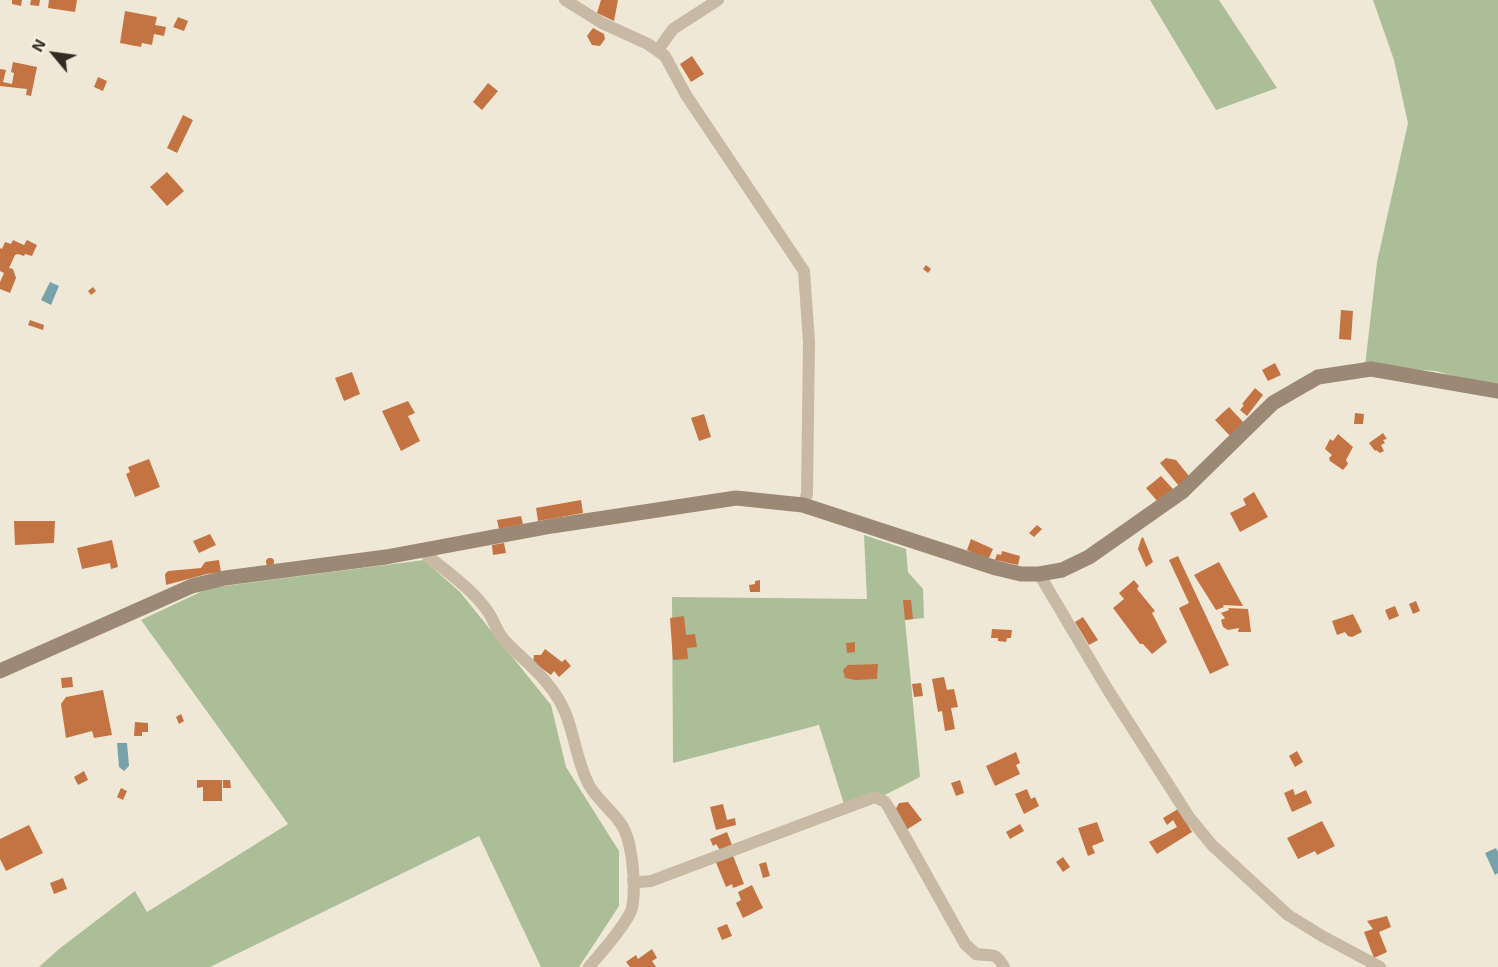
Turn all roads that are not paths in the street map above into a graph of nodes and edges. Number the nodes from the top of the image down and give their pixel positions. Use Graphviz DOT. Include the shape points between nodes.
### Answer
graph roads {
  1 [pos="565,0"];
  2 [pos="718,0"];
  3 [pos="658,50"];
  4 [pos="1498,391"];
  5 [pos="803,505"];
  6 [pos="422,551"];
  7 [pos="1039,574"];
  8 [pos="0,671"];
  9 [pos="633,880"];
  10 [pos="589,967"];
  11 [pos="1004,967"];
  12 [pos="1380,967"];
  1 -- 3 [label="street"];
  2 -- 3 [label="street" via="673,29"];
  3 -- 5 [label="street" via="804,271 808,342 807,494"];
  4 -- 7 [label="main road" via="1371,369 1318,377 1273,403 1183,491 1089,557 1062,570"];
  5 -- 6 [label="main road" via="736,498 552,526"];
  5 -- 7 [label="main road" via="996,568"];
  6 -- 8 [label="main road" via="192,586"];
  6 -- 9 [label="street" via="464,586 486,609 506,643 548,682 565,712 583,774 597,798 622,825 632,859"];
  7 -- 12 [label="street" via="1108,690 1212,845 1288,915"];
  9 -- 10 [label="street" via="632,909"];
  9 -- 11 [label="street" via="651,881 875,797 889,808 965,944 976,954 995,956"];
}
